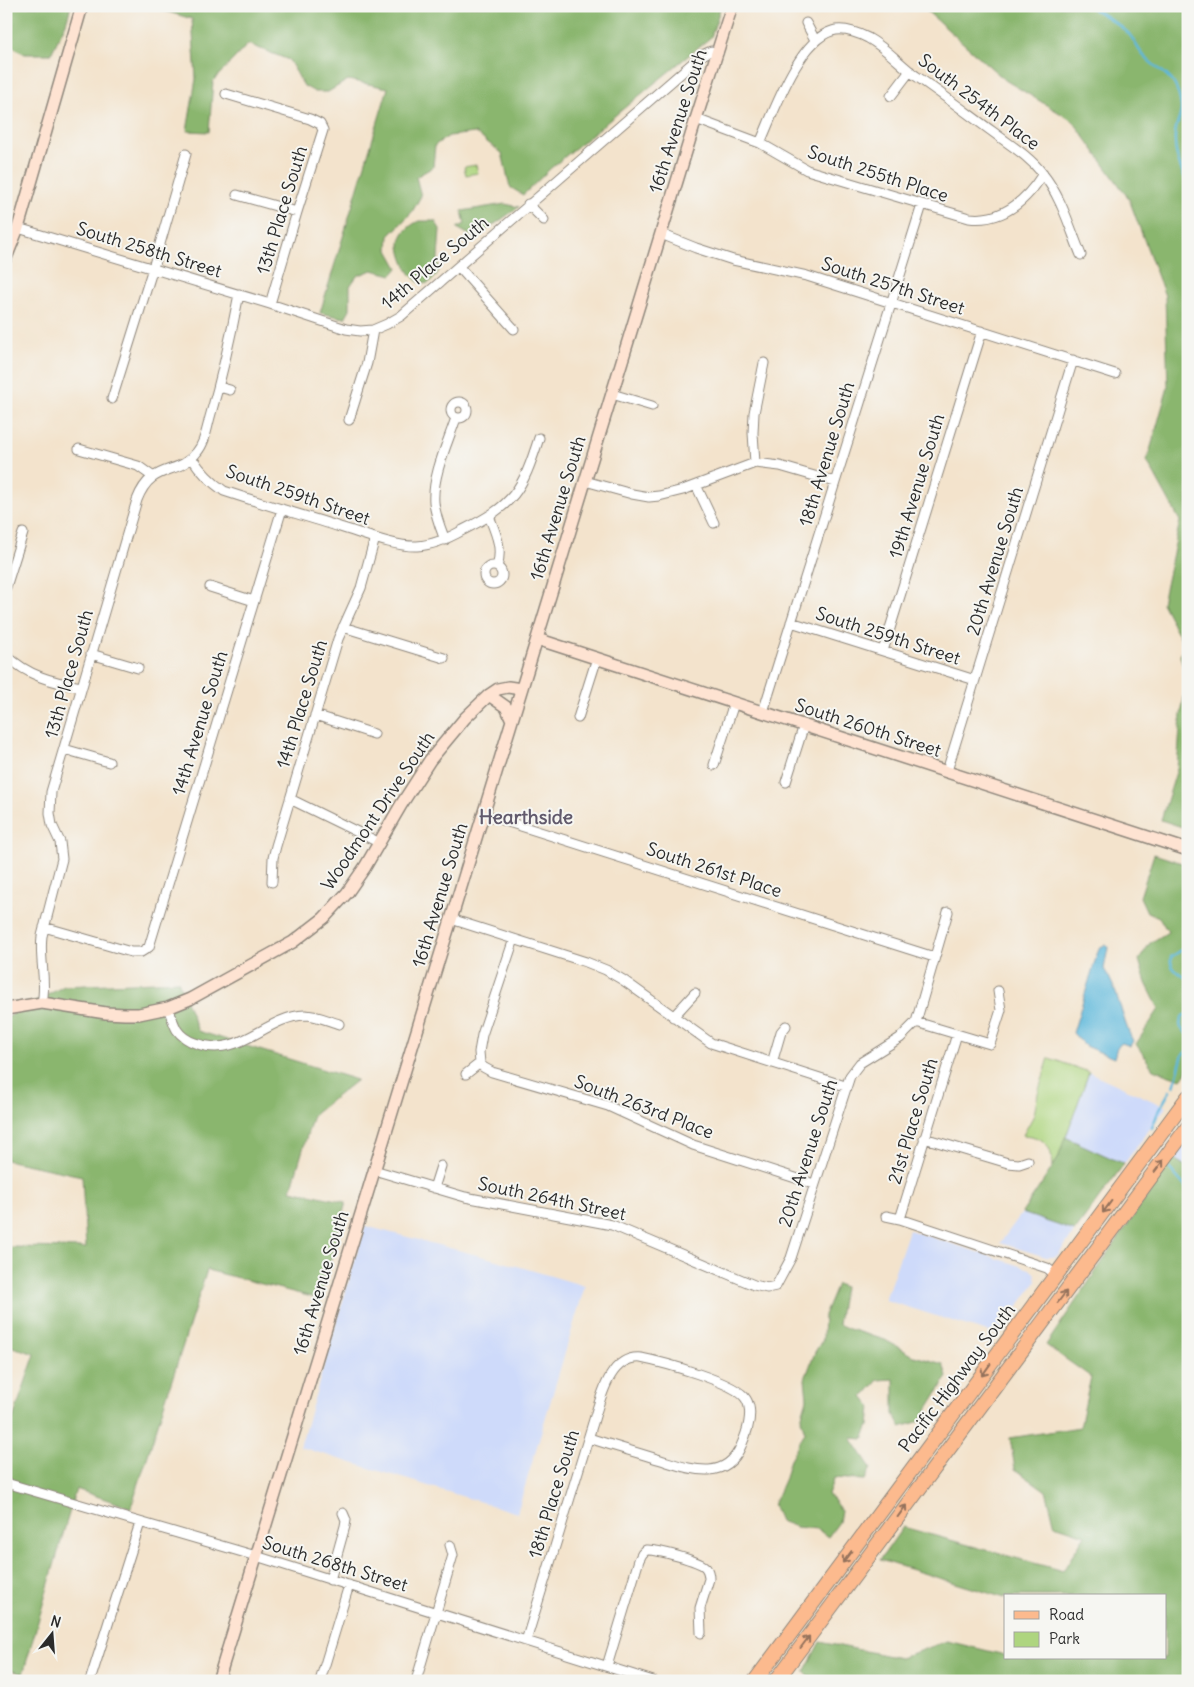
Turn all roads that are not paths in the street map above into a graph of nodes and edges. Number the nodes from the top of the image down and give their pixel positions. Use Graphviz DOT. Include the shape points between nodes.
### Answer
graph roads {
  1 [pos="82,6"];
  2 [pos="732,6"];
  3 [pos="806,23"];
  4 [pos="815,40"];
  5 [pos="718,54"];
  6 [pos="910,71"];
  7 [pos="226,94"];
  8 [pos="891,96"];
  9 [pos="696,120"];
  10 [pos="760,143"];
  11 [pos="186,154"];
  12 [pos="1043,174"];
  13 [pos="237,195"];
  14 [pos="528,204"];
  15 [pos="922,205"];
  16 [pos="297,212"];
  17 [pos="544,220"];
  18 [pos="18,228"];
  19 [pos="661,234"];
  20 [pos="1081,255"];
  21 [pos="6,258"];
  22 [pos="459,266"];
  23 [pos="153,268"];
  24 [pos="238,294"];
  25 [pos="891,302"];
  26 [pos="270,304"];
  27 [pos="514,329"];
  28 [pos="374,330"];
  29 [pos="982,331"];
  30 [pos="1073,360"];
  31 [pos="764,363"];
  32 [pos="1115,374"];
  33 [pos="219,387"];
  34 [pos="230,390"];
  35 [pos="612,394"];
  36 [pos="112,399"];
  37 [pos="652,406"];
  38 [pos="456,418"];
  39 [pos="349,420"];
  40 [pos="539,438"];
  41 [pos="79,449"];
  42 [pos="192,458"];
  43 [pos="755,463"];
  44 [pos="152,476"];
  45 [pos="585,481"];
  46 [pos="835,482"];
  47 [pos="696,485"];
  48 [pos="282,509"];
  49 [pos="489,516"];
  50 [pos="714,523"];
  51 [pos="23,533"];
  52 [pos="375,538"];
  53 [pos="444,540"];
  54 [pos="497,567"];
  55 [pos="6,587"];
  56 [pos="210,587"];
  57 [pos="254,600"];
  58 [pos="792,622"];
  59 [pos="343,627"];
  60 [pos="537,639"];
  61 [pos="883,651"];
  62 [pos="92,654"];
  63 [pos="6,655"];
  64 [pos="444,658"];
  65 [pos="597,658"];
  66 [pos="138,668"];
  67 [pos="975,680"];
  68 [pos="82,686"];
  69 [pos="521,689"];
  70 [pos="489,695"];
  71 [pos="734,702"];
  72 [pos="763,712"];
  73 [pos="315,715"];
  74 [pos="578,718"];
  75 [pos="512,720"];
  76 [pos="804,725"];
  77 [pos="374,734"];
  78 [pos="64,749"];
  79 [pos="109,762"];
  80 [pos="714,765"];
  81 [pos="947,772"];
  82 [pos="786,782"];
  83 [pos="290,799"];
  84 [pos="483,814"];
  85 [pos="378,842"];
  86 [pos="1188,850"];
  87 [pos="272,882"];
  88 [pos="948,912"];
  89 [pos="451,919"];
  90 [pos="44,927"];
  91 [pos="514,938"];
  92 [pos="934,958"];
  93 [pos="998,991"];
  94 [pos="694,993"];
  95 [pos="42,1003"];
  96 [pos="168,1008"];
  97 [pos="6,1009"];
  98 [pos="673,1017"];
  99 [pos="916,1022"];
  100 [pos="339,1024"];
  101 [pos="786,1026"];
  102 [pos="957,1034"];
  103 [pos="480,1063"];
  104 [pos="772,1063"];
  105 [pos="466,1074"];
  106 [pos="845,1086"];
  107 [pos="1188,1097"];
  108 [pos="1188,1127"];
  109 [pos="924,1138"];
  110 [pos="1028,1161"];
  111 [pos="441,1166"];
  112 [pos="374,1170"];
  113 [pos="814,1184"];
  114 [pos="434,1188"];
  115 [pos="886,1216"];
  116 [pos="900,1219"];
  117 [pos="1056,1275"];
  118 [pos="776,1286"];
  119 [pos="1047,1288"];
  120 [pos="1014,1333"];
  121 [pos="1029,1340"];
  122 [pos="995,1386"];
  123 [pos="589,1438"];
  124 [pos="6,1483"];
  125 [pos="343,1513"];
  126 [pos="140,1523"];
  127 [pos="450,1545"];
  128 [pos="256,1556"];
  129 [pos="330,1580"];
  130 [pos="349,1585"];
  131 [pos="437,1613"];
  132 [pos="793,1631"];
  133 [pos="701,1633"];
  134 [pos="526,1641"];
  135 [pos="607,1666"];
  136 [pos="90,1681"];
  137 [pos="218,1681"];
  138 [pos="320,1681"];
  139 [pos="416,1681"];
  140 [pos="653,1681"];
  141 [pos="755,1681"];
  142 [pos="765,1681"];
  143 [pos="776,1681"];
  1 -- 18 [label="main road"];
  2 -- 5 [label="main road, 16th Avenue South"];
  3 -- 4 [label="street"];
  4 -- 6 [label="street, South 254th Place" via="832,31 855,32 876,43"];
  4 -- 10 [label="street" via="790,77"];
  5 -- 9 [label="main road, 16th Avenue South"];
  5 -- 14 [label="street, 14th Place South" via="710,51 702,55"];
  6 -- 8 [label="street"];
  6 -- 12 [label="street, South 254th Place" via="1017,150"];
  7 -- 16 [label="street, 13th Place South" via="310,119 321,126 323,133"];
  9 -- 10 [label="street, South 255th Place"];
  9 -- 19 [label="main road, 16th Avenue South"];
  10 -- 15 [label="street, South 255th Place" via="807,170"];
  11 -- 23 [label="street"];
  12 -- 15 [label="street, South 255th Place" via="1018,203 989,218 969,218"];
  12 -- 20 [label="street, South 254th Place" via="1056,194"];
  13 -- 16 [label="street"];
  14 -- 17 [label="street"];
  14 -- 22 [label="street, 14th Place South"];
  15 -- 25 [label="street, 18th Avenue South"];
  16 -- 26 [label="street, 13th Place South"];
  18 -- 21 [label="main road"];
  18 -- 23 [label="street, South 258th Street"];
  19 -- 25 [label="street, South 257th Street" via="733,260 807,276"];
  19 -- 35 [label="main road, 16th Avenue South"];
  22 -- 27 [label="street"];
  22 -- 28 [label="street, 14th Place South" via="401,316"];
  23 -- 24 [label="street, South 258th Street"];
  23 -- 36 [label="street"];
  24 -- 26 [label="street, South 258th Street"];
  24 -- 33 [label="street"];
  25 -- 29 [label="street, South 257th Street"];
  25 -- 46 [label="street, 18th Avenue South"];
  26 -- 28 [label="street, 14th Place South" via="346,329"];
  28 -- 39 [label="street"];
  29 -- 30 [label="street, South 257th Street"];
  29 -- 61 [label="street, 19th Avenue South"];
  30 -- 32 [label="street, South 257th Street"];
  30 -- 67 [label="street, 20th Avenue South"];
  31 -- 43 [label="street" via="754,413"];
  33 -- 34 [label="street"];
  33 -- 42 [label="street" via="202,443"];
  35 -- 37 [label="street"];
  35 -- 45 [label="main road, 16th Avenue South"];
  38 -- 53 [label="street" via="434,491"];
  40 -- 49 [label="street, South 259th Street" via="518,490"];
  41 -- 44 [label="street" via="138,466"];
  42 -- 44 [label="street"];
  42 -- 48 [label="street, South 259th Street" via="200,471 224,491"];
  43 -- 46 [label="street" via="780,466"];
  43 -- 47 [label="street"];
  44 -- 62 [label="street, 13th Place South" via="134,509"];
  45 -- 47 [label="street" via="649,497 667,495"];
  45 -- 60 [label="main road, 16th Avenue South"];
  46 -- 58 [label="street, 18th Avenue South"];
  47 -- 50 [label="street"];
  48 -- 52 [label="street, South 259th Street"];
  48 -- 57 [label="street, 14th Avenue South"];
  49 -- 53 [label="street, South 259th Street"];
  49 -- 54 [label="street" via="500,549"];
  51 -- 55 [label="street"];
  52 -- 53 [label="street, South 259th Street" via="416,546"];
  52 -- 59 [label="street, 14th Place South" via="361,588"];
  56 -- 57 [label="street"];
  57 -- 90 [label="street, 14th Avenue South" via="149,947 141,952 126,951"];
  58 -- 61 [label="street, South 259th Street"];
  58 -- 72 [label="street, 18th Avenue South"];
  59 -- 64 [label="street"];
  59 -- 73 [label="street, 14th Place South"];
  60 -- 65 [label="main road, South 260th Street"];
  60 -- 69 [label="main road, 16th Avenue South"];
  61 -- 67 [label="street, South 259th Street"];
  62 -- 66 [label="street"];
  62 -- 68 [label="street, 13th Place South"];
  63 -- 68 [label="street" via="35,676"];
  65 -- 71 [label="main road, South 260th Street"];
  65 -- 74 [label="street"];
  67 -- 81 [label="street, 20th Avenue South"];
  68 -- 78 [label="street, 13th Place South"];
  69 -- 70 [label="main road, Woodmont Drive South" via="502,688"];
  69 -- 75 [label="main road, 16th Avenue South"];
  70 -- 75 [label="main road" via="506,706"];
  70 -- 85 [label="main road, Woodmont Drive South" via="430,760"];
  71 -- 72 [label="main road, South 260th Street"];
  71 -- 80 [label="street"];
  72 -- 76 [label="main road, South 260th Street"];
  73 -- 77 [label="street"];
  73 -- 83 [label="street, 14th Place South"];
  75 -- 84 [label="main road, 16th Avenue South"];
  76 -- 81 [label="main road, South 260th Street"];
  76 -- 82 [label="street"];
  78 -- 79 [label="street"];
  78 -- 90 [label="street, 13th Place South" via="50,807 62,859"];
  81 -- 86 [label="main road, South 260th Street"];
  83 -- 85 [label="street"];
  83 -- 87 [label="street, 14th Place South" via="273,858"];
  84 -- 89 [label="main road, 16th Avenue South"];
  84 -- 92 [label="street, South 261st Place"];
  85 -- 96 [label="main road, Woodmont Drive South" via="347,893 318,924 276,952"];
  88 -- 92 [label="street"];
  89 -- 91 [label="street"];
  89 -- 112 [label="main road, 16th Avenue South"];
  90 -- 95 [label="street, 13th Place South" via="41,944 45,990"];
  91 -- 98 [label="street" via="606,970"];
  91 -- 103 [label="street" via="482,1036"];
  92 -- 99 [label="street"];
  93 -- 102 [label="street" via="1001,1010 990,1044"];
  94 -- 98 [label="street"];
  95 -- 96 [label="main road, Woodmont Drive South" via="125,1014"];
  95 -- 97 [label="main road, Woodmont Drive South"];
  96 -- 100 [label="street" via="177,1031 188,1040 218,1048 237,1044 271,1026 306,1015"];
  98 -- 104 [label="street" via="711,1043"];
  99 -- 102 [label="street"];
  99 -- 106 [label="street, 20th Avenue South" via="900,1038 857,1065"];
  101 -- 104 [label="street" via="781,1032"];
  102 -- 109 [label="street, 21st Place South"];
  103 -- 105 [label="street"];
  103 -- 113 [label="street, South 263rd Place" via="492,1072 608,1106 693,1145"];
  104 -- 106 [label="street"];
  106 -- 113 [label="street, 20th Avenue South"];
  107 -- 117 [label="main road, Pacific Highway South, one-way"];
  121 -- 108 [label="main road, Pacific Highway South, one-way"];
  109 -- 110 [label="street" via="1008,1163"];
  109 -- 116 [label="street, 21st Place South"];
  111 -- 114 [label="street"];
  112 -- 114 [label="street, South 264th Street"];
  112 -- 128 [label="main road, 16th Avenue South"];
  113 -- 118 [label="street, 20th Avenue South" via="791,1258"];
  114 -- 118 [label="street, South 264th Street" via="473,1199 612,1225 749,1283 767,1288"];
  115 -- 116 [label="street"];
  116 -- 117 [label="street" via="1047,1268"];
  117 -- 119 [label="main road, Pacific Highway South"];
  119 -- 120 [label="main road, Pacific Highway South"];
  119 -- 121 [label="main road" via="1029,1326"];
  120 -- 122 [label="main road" via="1016,1344 1006,1357"];
  120 -- 132 [label="main road, Pacific Highway South, one-way"];
  121 -- 122 [label="main road, Pacific Highway South"];
  143 -- 122 [label="main road, Pacific Highway South, one-way"];
  123 -- 123 [label="street, 18th Place South" via="613,1372 623,1362 637,1358 721,1383 746,1398 749,1415 745,1436 736,1455 724,1466 713,1470 694,1469"];
  123 -- 134 [label="street, 18th Place South"];
  124 -- 126 [label="street, South 268th Street"];
  125 -- 129 [label="street" via="345,1526"];
  126 -- 128 [label="street, South 268th Street"];
  126 -- 136 [label="street"];
  127 -- 131 [label="street" via="454,1555"];
  128 -- 129 [label="street, South 268th Street"];
  128 -- 137 [label="main road, 16th Avenue South"];
  129 -- 130 [label="street, South 268th Street"];
  130 -- 131 [label="street, South 268th Street"];
  130 -- 138 [label="street"];
  131 -- 134 [label="street, South 268th Street"];
  131 -- 139 [label="street"];
  132 -- 141 [label="main road, Pacific Highway South"];
  132 -- 142 [label="main road"];
  133 -- 135 [label="street" via="699,1614 709,1579 707,1569 658,1550 646,1550 638,1560"];
  134 -- 135 [label="street, South 268th Street"];
  135 -- 140 [label="street, South 268th Street"];
}
